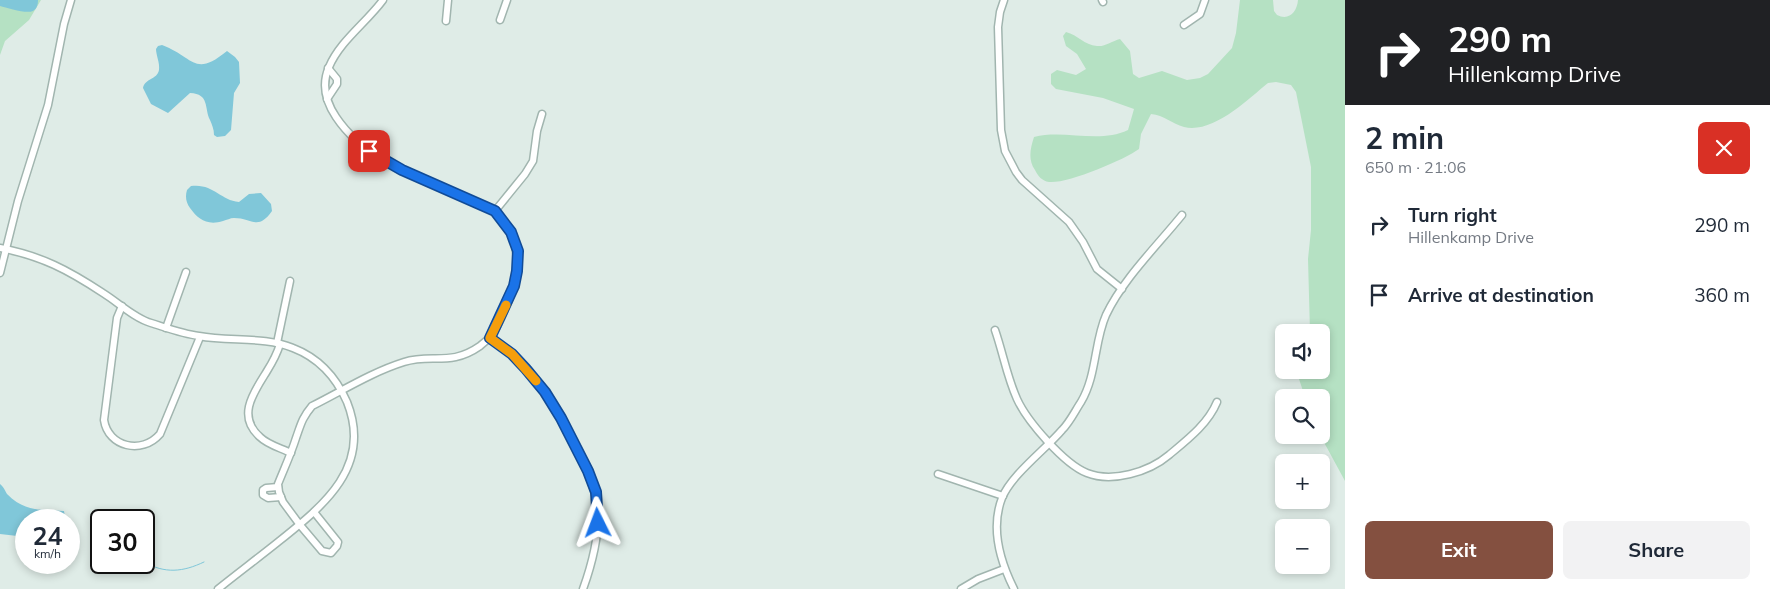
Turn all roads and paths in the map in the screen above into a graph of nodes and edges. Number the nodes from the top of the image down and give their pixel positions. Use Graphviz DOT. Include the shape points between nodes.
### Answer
graph roads {
  1 [pos="71,0"];
  2 [pos="383,0"];
  3 [pos="448,0"];
  4 [pos="507,0"];
  5 [pos="1004,0"];
  6 [pos="1205,0"];
  7 [pos="446,20"];
  8 [pos="500,20"];
  9 [pos="1184,25"];
  10 [pos="328,68"];
  11 [pos="327,98"];
  12 [pos="542,114"];
  13 [pos="495,211"];
  14 [pos="1182,216"];
  15 [pos="3,249"];
  16 [pos="186,272"];
  17 [pos="0,273"];
  18 [pos="290,281"];
  19 [pos="1122,289"];
  20 [pos="122,306"];
  21 [pos="166,328"];
  22 [pos="996,330"];
  23 [pos="200,337"];
  24 [pos="490,338"];
  25 [pos="279,343"];
  26 [pos="342,391"];
  27 [pos="1217,402"];
  28 [pos="1049,443"];
  29 [pos="291,452"];
  30 [pos="938,474"];
  31 [pos="278,487"];
  32 [pos="1003,496"];
  33 [pos="281,497"];
  34 [pos="314,512"];
  35 [pos="300,525"];
  36 [pos="1004,569"];
  37 [pos="218,589"];
  38 [pos="583,589"];
  39 [pos="961,589"];
  40 [pos="1014,589"];
  1 -- 15 [label="street" via="48,105"];
  2 -- 10 [label="street" via="341,47"];
  3 -- 7 [label="street"];
  4 -- 8 [label="street"];
  5 -- 19 [label="street" via="998,27 1001,130 1005,151 1022,180 1069,222 1098,269"];
  6 -- 9 [label="street" via="1200,14"];
  10 -- 11 [label="street"];
  10 -- 11 [label="street" via="337,84"];
  11 -- 13 [label="street" via="344,129 359,144 402,170"];
  12 -- 13 [label="street" via="533,161"];
  13 -- 24 [label="street" via="511,232 518,261 514,286"];
  14 -- 19 [label="street"];
  15 -- 17 [label="street"];
  15 -- 20 [label="street" via="68,270"];
  16 -- 21 [label="street"];
  18 -- 25 [label="street"];
  19 -- 28 [label="street" via="1106,316 1094,367 1082,399 1063,429"];
  20 -- 21 [label="street" via="141,319"];
  20 -- 23 [label="street" via="117,318 104,420 112,437 123,444 144,446 160,434"];
  21 -- 23 [label="street"];
  22 -- 28 [label="street" via="1017,399"];
  23 -- 25 [label="street"];
  24 -- 26 [label="street" via="468,354 452,359 404,362"];
  24 -- 38 [label="street" via="512,354 545,392 596,492 598,512 594,558"];
  25 -- 26 [label="street" via="316,360"];
  25 -- 29 [label="street" via="276,356 254,390 248,414 260,438"];
  26 -- 29 [label="street" via="312,406 306,413"];
  26 -- 34 [label="street" via="352,416 352,459 340,484"];
  27 -- 28 [label="street" via="1212,414 1181,445 1160,463 1141,472 1104,476 1087,473"];
  28 -- 32 [label="street"];
  29 -- 31 [label="street"];
  30 -- 32 [label="street"];
  31 -- 33 [label="street"];
  31 -- 33 [label="street" via="266,488 263,495"];
  32 -- 36 [label="street" via="996,532"];
  33 -- 35 [label="street"];
  34 -- 35 [label="street"];
  34 -- 35 [label="street" via="338,542 331,553 322,551"];
  35 -- 37 [label="street"];
  36 -- 39 [label="street"];
  36 -- 40 [label="street"];
}
